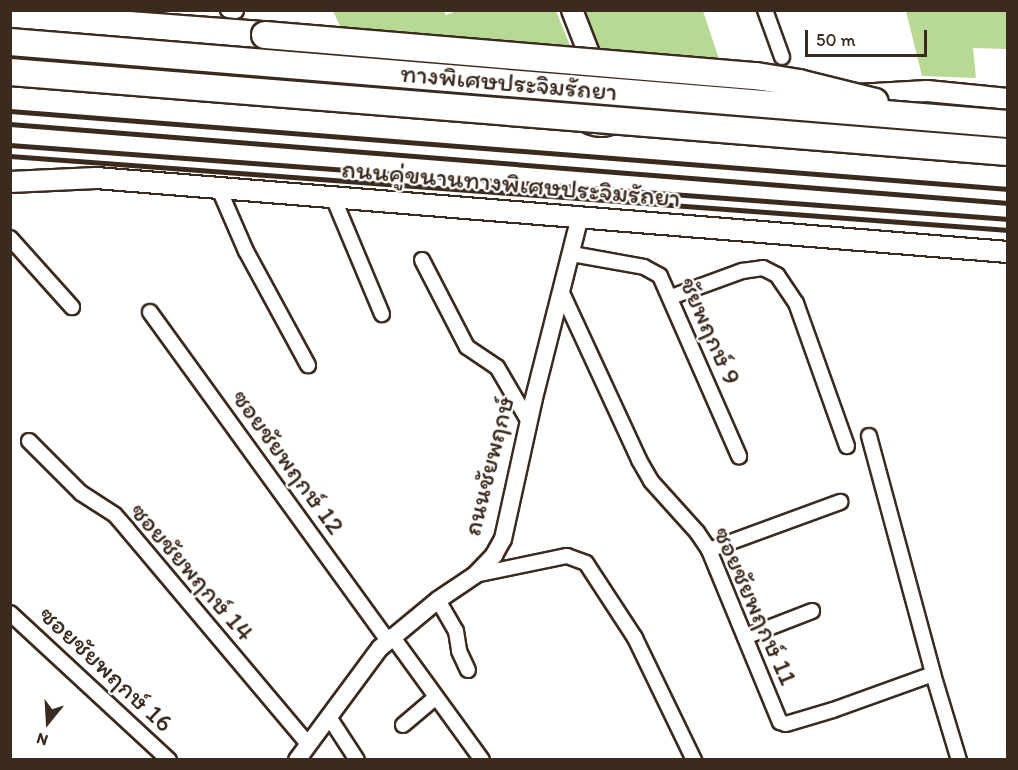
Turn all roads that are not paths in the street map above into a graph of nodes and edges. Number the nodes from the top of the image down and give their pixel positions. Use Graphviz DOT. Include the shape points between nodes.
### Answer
graph roads {
  1 [pos="572,10"];
  2 [pos="765,10"];
  3 [pos="10,16"];
  4 [pos="10,42"];
  5 [pos="10,51"];
  6 [pos="782,57"];
  7 [pos="10,62"];
  8 [pos="10,72"];
  9 [pos="597,76"];
  10 [pos="624,90"];
  11 [pos="577,98"];
  12 [pos="1008,99"];
  13 [pos="1008,125"];
  14 [pos="1008,152"];
  15 [pos="12,178"];
  16 [pos="219,189"];
  17 [pos="333,197"];
  18 [pos="580,216"];
  19 [pos="10,238"];
  20 [pos="1008,252"];
  21 [pos="572,254"];
  22 [pos="422,260"];
  23 [pos="562,293"];
  24 [pos="671,297"];
  25 [pos="72,307"];
  26 [pos="150,312"];
  27 [pos="381,314"];
  28 [pos="308,365"];
  29 [pos="528,420"];
  30 [pos="869,436"];
  31 [pos="29,441"];
  32 [pos="847,446"];
  33 [pos="739,456"];
  34 [pos="840,502"];
  35 [pos="709,550"];
  36 [pos="475,575"];
  37 [pos="438,600"];
  38 [pos="812,611"];
  39 [pos="10,613"];
  40 [pos="390,638"];
  41 [pos="745,638"];
  42 [pos="468,670"];
  43 [pos="933,674"];
  44 [pos="435,698"];
  45 [pos="329,717"];
  46 [pos="403,724"];
  47 [pos="309,745"];
  48 [pos="169,759"];
  49 [pos="297,759"];
  50 [pos="357,759"];
  51 [pos="482,759"];
  52 [pos="694,759"];
  53 [pos="959,759"];
  1 -- 9 [label="main road"];
  2 -- 6 [label="street"];
  3 -- 13 [label="highway, bridge" via="756,76 924,113"];
  4 -- 13 [label="highway, ทางพิเศษประจิมรัถยา, bridge"];
  5 -- 11 [label="main road" via="542,89"];
  7 -- 11 [label="main road"];
  8 -- 14 [label="highway, ทางพิเศษประจิมรัถยา, bridge"];
  9 -- 10 [label="main road" via="613,79"];
  9 -- 11 [label="main road" via="585,82"];
  10 -- 11 [label="main road" via="623,113 604,126 583,117"];
  10 -- 12 [label="main road" via="776,99 927,91"];
  15 -- 16 [label="main road, ถนนคู่ขนานทางพิเศษประจิมรัถยา" via="96,178"];
  16 -- 17 [label="main road, ถนนคู่ขนานทางพิเศษประจิมรัถยา"];
  16 -- 28 [label="street" via="246,251"];
  17 -- 18 [label="main road, ถนนคู่ขนานทางพิเศษประจิมรัถยา"];
  17 -- 27 [label="street"];
  18 -- 20 [label="main road, ถนนคู่ขนานทางพิเศษประจิมรัถยา"];
  18 -- 21 [label="street, ถนนชัยพฤกษ์"];
  19 -- 25 [label="street"];
  21 -- 23 [label="street, ถนนชัยพฤกษ์"];
  21 -- 24 [label="street, ชัยพฤกษ์ 9" via="644,267 660,276"];
  22 -- 29 [label="street" via="467,347 497,367"];
  23 -- 29 [label="street, ถนนชัยพฤกษ์"];
  23 -- 35 [label="street, ซอยชัยพฤกษ์ 11" via="651,481"];
  24 -- 32 [label="street" via="754,268 777,275 796,303"];
  24 -- 33 [label="street, ชัยพฤกษ์ 9"];
  26 -- 40 [label="street, ซอยชัยพฤกษ์ 12"];
  29 -- 36 [label="street, ถนนชัยพฤกษ์" via="503,539"];
  30 -- 43 [label="street"];
  31 -- 47 [label="street, ซอยชัยพฤกษ์ 14" via="81,493 115,515"];
  34 -- 35 [label="street"];
  35 -- 41 [label="street, ซอยชัยพฤกษ์ 11"];
  36 -- 37 [label="street, ถนนชัยพฤกษ์"];
  36 -- 52 [label="street" via="567,556 586,563 635,638"];
  37 -- 40 [label="street, ถนนชัยพฤกษ์"];
  37 -- 42 [label="street" via="456,631 459,651"];
  38 -- 41 [label="street"];
  39 -- 48 [label="street, ซอยชัยพฤกษ์ 16"];
  40 -- 44 [label="street, ซอยชัยพฤกษ์ 12"];
  40 -- 45 [label="street, ถนนชัยพฤกษ์" via="372,656"];
  41 -- 43 [label="street, ซอยชัยพฤกษ์ 11" via="784,724"];
  43 -- 53 [label="street"];
  44 -- 46 [label="street"];
  44 -- 51 [label="street, ซอยชัยพฤกษ์ 12"];
  45 -- 47 [label="street, ถนนชัยพฤกษ์"];
  45 -- 50 [label="street"];
  47 -- 49 [label="street, ถนนชัยพฤกษ์"];
}
